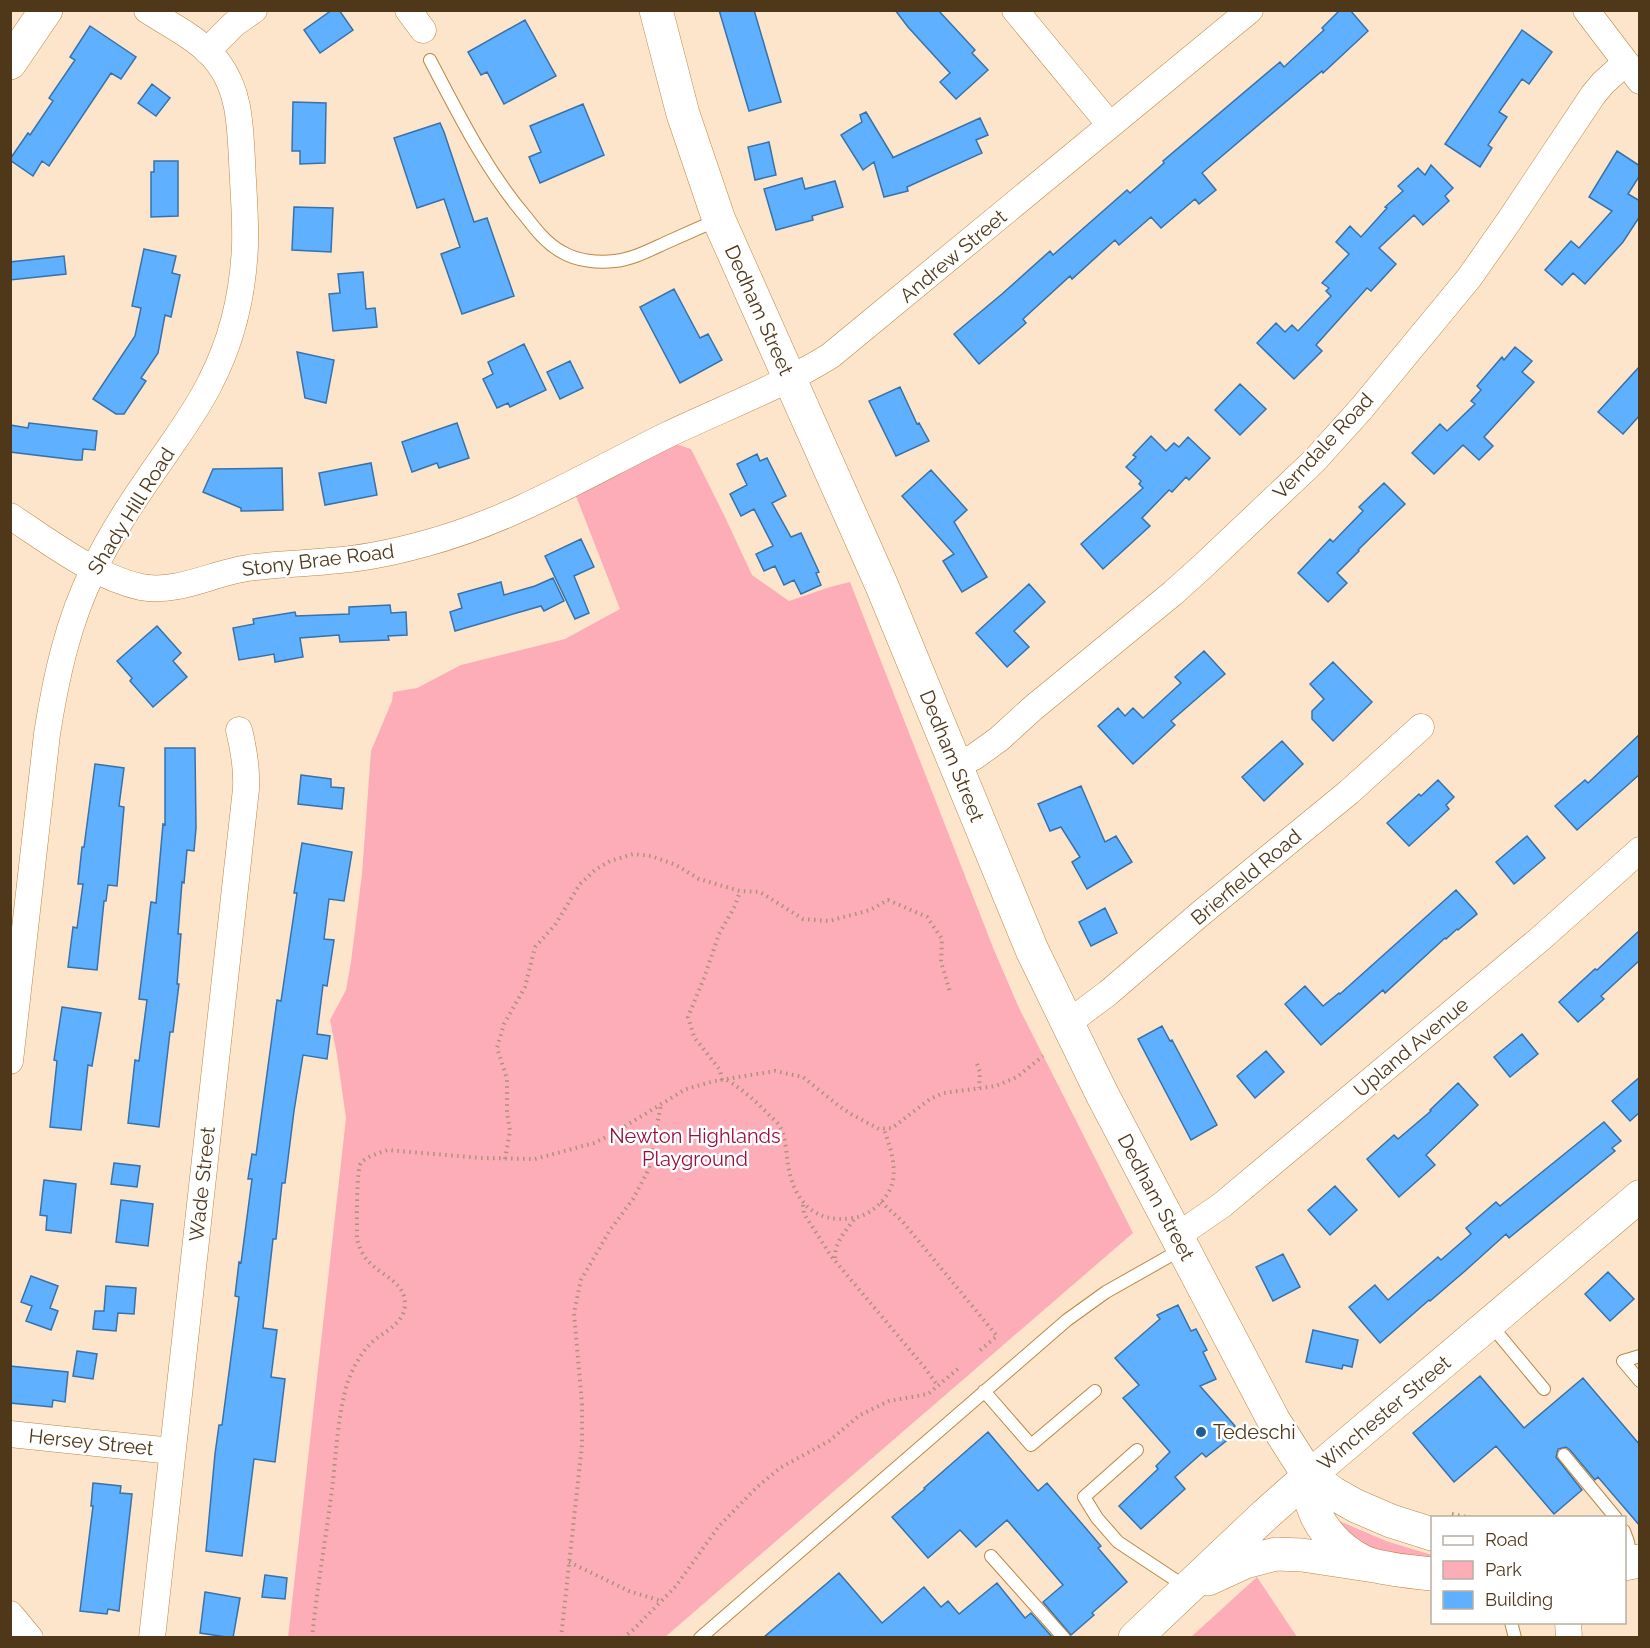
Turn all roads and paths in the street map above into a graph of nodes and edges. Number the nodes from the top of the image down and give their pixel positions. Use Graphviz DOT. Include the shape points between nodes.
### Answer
graph roads {
  1 [pos="46,10"];
  2 [pos="147,10"];
  3 [pos="254,10"];
  4 [pos="656,10"];
  5 [pos="1015,10"];
  6 [pos="1250,10"];
  7 [pos="1586,10"];
  8 [pos="207,51"];
  9 [pos="430,60"];
  10 [pos="10,63"];
  11 [pos="1632,72"];
  12 [pos="1110,125"];
  13 [pos="718,220"];
  14 [pos="790,379"];
  15 [pos="10,516"];
  16 [pos="94,569"];
  17 [pos="1421,728"];
  18 [pos="239,730"];
  19 [pos="955,765"];
  20 [pos="1640,850"];
  21 [pos="740,891"];
  22 [pos="950,992"];
  23 [pos="1066,1021"];
  24 [pos="1043,1056"];
  25 [pos="10,1061"];
  26 [pos="977,1064"];
  27 [pos="724,1080"];
  28 [pos="980,1088"];
  29 [pos="661,1104"];
  30 [pos="884,1129"];
  31 [pos="505,1159"];
  32 [pos="1640,1196"];
  33 [pos="881,1202"];
  34 [pos="804,1205"];
  35 [pos="855,1218"];
  36 [pos="1180,1242"];
  37 [pos="834,1259"];
  38 [pos="1489,1323"];
  39 [pos="977,1353"];
  40 [pos="1640,1356"];
  41 [pos="959,1368"];
  42 [pos="1640,1381"];
  43 [pos="938,1386"];
  44 [pos="1544,1389"];
  45 [pos="1095,1390"];
  46 [pos="984,1391"];
  47 [pos="10,1434"];
  48 [pos="1137,1450"];
  49 [pos="172,1451"];
  50 [pos="1564,1455"];
  51 [pos="1309,1476"];
  52 [pos="1614,1516"];
  53 [pos="1431,1534"];
  54 [pos="991,1557"];
  55 [pos="569,1562"];
  56 [pos="1381,1567"];
  57 [pos="1431,1574"];
  58 [pos="1187,1588"];
  59 [pos="661,1601"];
  60 [pos="10,1614"];
  61 [pos="30,1638"];
  62 [pos="152,1638"];
  63 [pos="312,1638"];
  64 [pos="561,1638"];
  65 [pos="623,1638"];
  66 [pos="700,1638"];
  67 [pos="1064,1638"];
  68 [pos="1135,1638"];
  1 -- 10 [label="main road"];
  2 -- 8 [label="street, Shady Hill Road"];
  3 -- 8 [label="street"];
  4 -- 13 [label="main road, Dedham Street" via="683,114"];
  5 -- 12 [label="street"];
  6 -- 12 [label="street, Andrew Street"];
  7 -- 11 [label="street"];
  8 -- 16 [label="street, Shady Hill Road" via="228,78 240,125 245,248 236,309 211,382 128,508"];
  9 -- 13 [label="lane" via="495,177 537,231 561,252 588,260 617,261"];
  11 -- 19 [label="street, Verndale Road" via="1603,83 1593,95 1469,278 1314,461 1146,615 999,739"];
  12 -- 14 [label="street, Andrew Street" via="847,344"];
  13 -- 14 [label="main road, Dedham Street"];
  14 -- 16 [label="street, Stony Brae Road" via="501,517 426,544 362,557 245,568 160,588 126,583"];
  14 -- 19 [label="main road, Dedham Street" via="882,586"];
  15 -- 16 [label="street, Stony Brae Road"];
  16 -- 25 [label="street, Shady Hill Road" via="72,623 46,734"];
  17 -- 23 [label="street, Brierfield Road" via="1108,993"];
  18 -- 49 [label="street, Wade Street" via="246,762 246,789"];
  19 -- 23 [label="main road, Dedham Street"];
  20 -- 36 [label="street, Upland Avenue"];
  21 -- 22 [label="path" via="760,892 803,919 829,921 888,900 927,917 942,939 941,962"];
  21 -- 27 [label="path" via="719,934 688,1017 694,1037"];
  21 -- 31 [label="path" via="699,879 651,856 633,854 610,861 580,884 555,925 535,947 525,987 504,1024 497,1048 507,1079 510,1131"];
  23 -- 36 [label="main road, Dedham Street"];
  24 -- 28 [label="path" via="1017,1077"];
  26 -- 28 [label="path"];
  27 -- 29 [label="path" via="686,1089"];
  27 -- 30 [label="path" via="775,1071 803,1077 839,1106"];
  27 -- 34 [label="path" via="742,1089 778,1124 794,1187"];
  28 -- 30 [label="path" via="943,1093 892,1128"];
  29 -- 31 [label="path" via="594,1143 535,1159"];
  29 -- 55 [label="path" via="649,1169 610,1230 578,1291 574,1313 582,1445"];
  30 -- 33 [label="path" via="894,1171 891,1186"];
  31 -- 63 [label="path" via="387,1150 362,1163 358,1245 368,1261 400,1288 405,1306 398,1322 364,1351 349,1380"];
  32 -- 38 [label="street, Winchester Street"];
  33 -- 35 [label="path"];
  33 -- 39 [label="path" via="902,1221 997,1336"];
  34 -- 35 [label="path" via="819,1216"];
  34 -- 37 [label="path" via="804,1214"];
  35 -- 37 [label="path" via="838,1241"];
  36 -- 46 [label="lane" via="1088,1304"];
  36 -- 51 [label="main road, Dedham Street" via="1274,1421"];
  37 -- 43 [label="path"];
  38 -- 44 [label="lane"];
  38 -- 51 [label="street, Winchester Street"];
  40 -- 42 [label="lane" via="1623,1361"];
  41 -- 43 [label="path"];
  43 -- 59 [label="path" via="928,1394 889,1401 860,1415 829,1441 780,1468 719,1526"];
  45 -- 46 [label="lane" via="1031,1445"];
  46 -- 66 [label="lane"];
  47 -- 49 [label="street, Hersey Street"];
  48 -- 58 [label="lane" via="1084,1497 1096,1518 1118,1542"];
  49 -- 62 [label="street, Wade Street"];
  50 -- 52 [label="lane"];
  51 -- 53 [label="main road" via="1356,1506"];
  51 -- 56 [label="main road" via="1312,1505 1325,1529 1349,1554"];
  51 -- 58 [label="main road, Winchester Street"];
  54 -- 67 [label="lane"];
  55 -- 59 [label="path" via="629,1591"];
  55 -- 64 [label="path"];
  56 -- 57 [label="main road"];
  56 -- 58 [label="main road" via="1276,1554 1245,1562"];
  58 -- 68 [label="main road, Winchester Street"];
  59 -- 65 [label="path"];
  60 -- 61 [label="street"];
}
